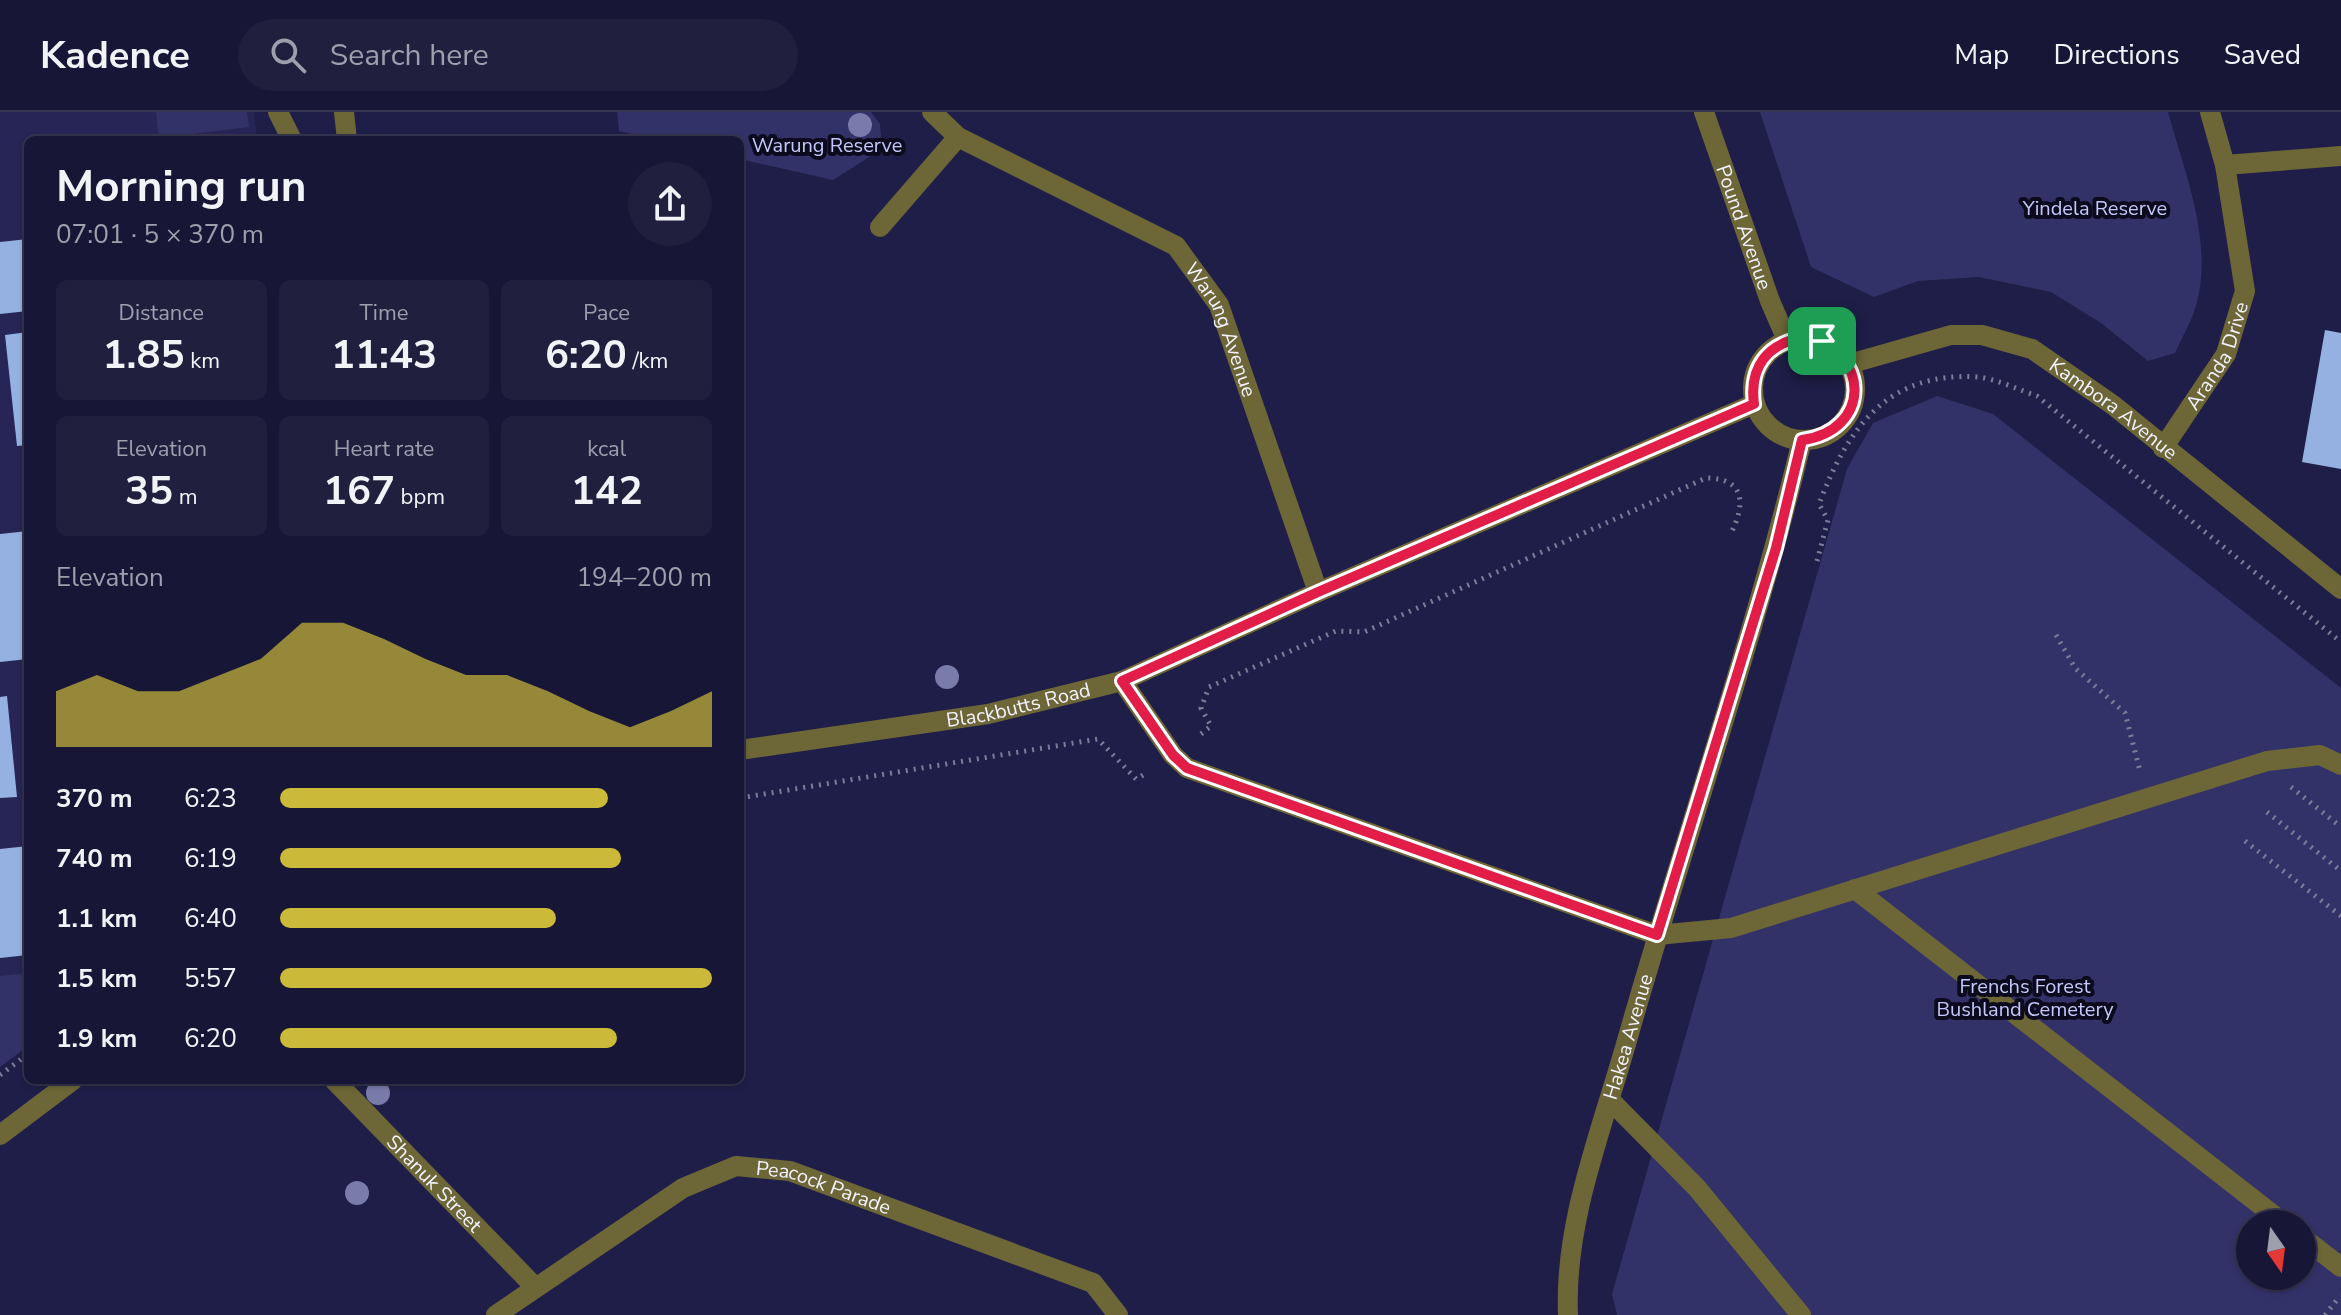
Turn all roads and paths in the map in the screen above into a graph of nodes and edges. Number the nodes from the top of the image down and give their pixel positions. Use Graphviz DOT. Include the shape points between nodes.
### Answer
graph roads {
  1 [pos="278,112"];
  2 [pos="344,112"];
  3 [pos="932,112"];
  4 [pos="1704,112"];
  5 [pos="2210,112"];
  6 [pos="290,136"];
  7 [pos="347,136"];
  8 [pos="958,137"];
  9 [pos="2341,156"];
  10 [pos="2225,165"];
  11 [pos="880,227"];
  12 [pos="1787,340"];
  13 [pos="1849,364"];
  14 [pos="1754,404"];
  15 [pos="1802,440"];
  16 [pos="2163,448"];
  17 [pos="1731,533"];
  18 [pos="1817,561"];
  19 [pos="2341,589"];
  20 [pos="1318,592"];
  21 [pos="2056,635"];
  22 [pos="2341,642"];
  23 [pos="1122,681"];
  24 [pos="1201,734"];
  25 [pos="744,749"];
  26 [pos="2341,765"];
  27 [pos="1147,773"];
  28 [pos="2286,783"];
  29 [pos="744,797"];
  30 [pos="2147,799"];
  31 [pos="2267,812"];
  32 [pos="2341,827"];
  33 [pos="2245,841"];
  34 [pos="2341,871"];
  35 [pos="1855,889"];
  36 [pos="2341,916"];
  37 [pos="1657,935"];
  38 [pos="24,1057"];
  39 [pos="0,1075"];
  40 [pos="68,1084"];
  41 [pos="338,1084"];
  42 [pos="1610,1100"];
  43 [pos="0,1135"];
  44 [pos="2267,1210"];
  45 [pos="2316,1248"];
  46 [pos="2341,1267"];
  47 [pos="534,1286"];
  48 [pos="2341,1295"];
  49 [pos="496,1315"];
  50 [pos="1118,1315"];
  51 [pos="1568,1315"];
  52 [pos="1801,1315"];
  53 [pos="2325,1315"];
  1 -- 6 [label="street"];
  2 -- 7 [label="street"];
  3 -- 8 [label="street, Warung Avenue"];
  4 -- 12 [label="street, Pound Avenue"];
  5 -- 10 [label="street, Aranda Drive"];
  8 -- 11 [label="street"];
  8 -- 20 [label="street, Warung Avenue" via="1176,246 1219,305"];
  9 -- 10 [label="street"];
  10 -- 16 [label="street, Aranda Drive" via="2245,291 2226,354"];
  12 -- 13 [label="street" via="1822,341"];
  12 -- 14 [label="street" via="1762,358 1752,388"];
  13 -- 15 [label="street" via="1854,379 1851,409 1831,432"];
  13 -- 16 [label="street, Kambora Avenue" via="1951,335 2005,340 2061,366"];
  14 -- 15 [label="street" via="1772,429"];
  14 -- 20 [label="street"];
  15 -- 37 [label="street, Hakea Avenue" via="1776,548"];
  16 -- 19 [label="street, Kambora Avenue"];
  17 -- 24 [label="path" via="1741,501 1733,484 1706,478 1364,632 1336,631 1209,687 1201,708 1211,726"];
  18 -- 22 [label="path" via="1828,520 1819,504 1845,442 1873,409 1918,385 1981,377 2037,396"];
  20 -- 23 [label="street"];
  21 -- 30 [label="path" via="2075,668 2125,713"];
  23 -- 25 [label="street, Blackbutts Road" via="988,714"];
  23 -- 37 [label="street" via="1187,768"];
  26 -- 30 [label="street" via="2320,755 2267,761"];
  27 -- 29 [label="path" via="1136,779 1098,739"];
  28 -- 32 [label="path"];
  30 -- 35 [label="street"];
  31 -- 34 [label="path"];
  33 -- 36 [label="path"];
  35 -- 37 [label="street" via="1731,928"];
  35 -- 44 [label="street"];
  37 -- 42 [label="street, Hakea Avenue"];
  38 -- 39 [label="path"];
  40 -- 43 [label="street"];
  41 -- 47 [label="street, Shanuk Street"];
  42 -- 51 [label="street, Hakea Avenue" via="1571,1250"];
  42 -- 52 [label="street" via="1697,1188"];
  45 -- 46 [label="street"];
  47 -- 49 [label="street, Peacock Parade"];
  47 -- 50 [label="street, Peacock Parade" via="683,1188 736,1166 790,1171 1093,1283"];
  48 -- 53 [label="path"];
}
